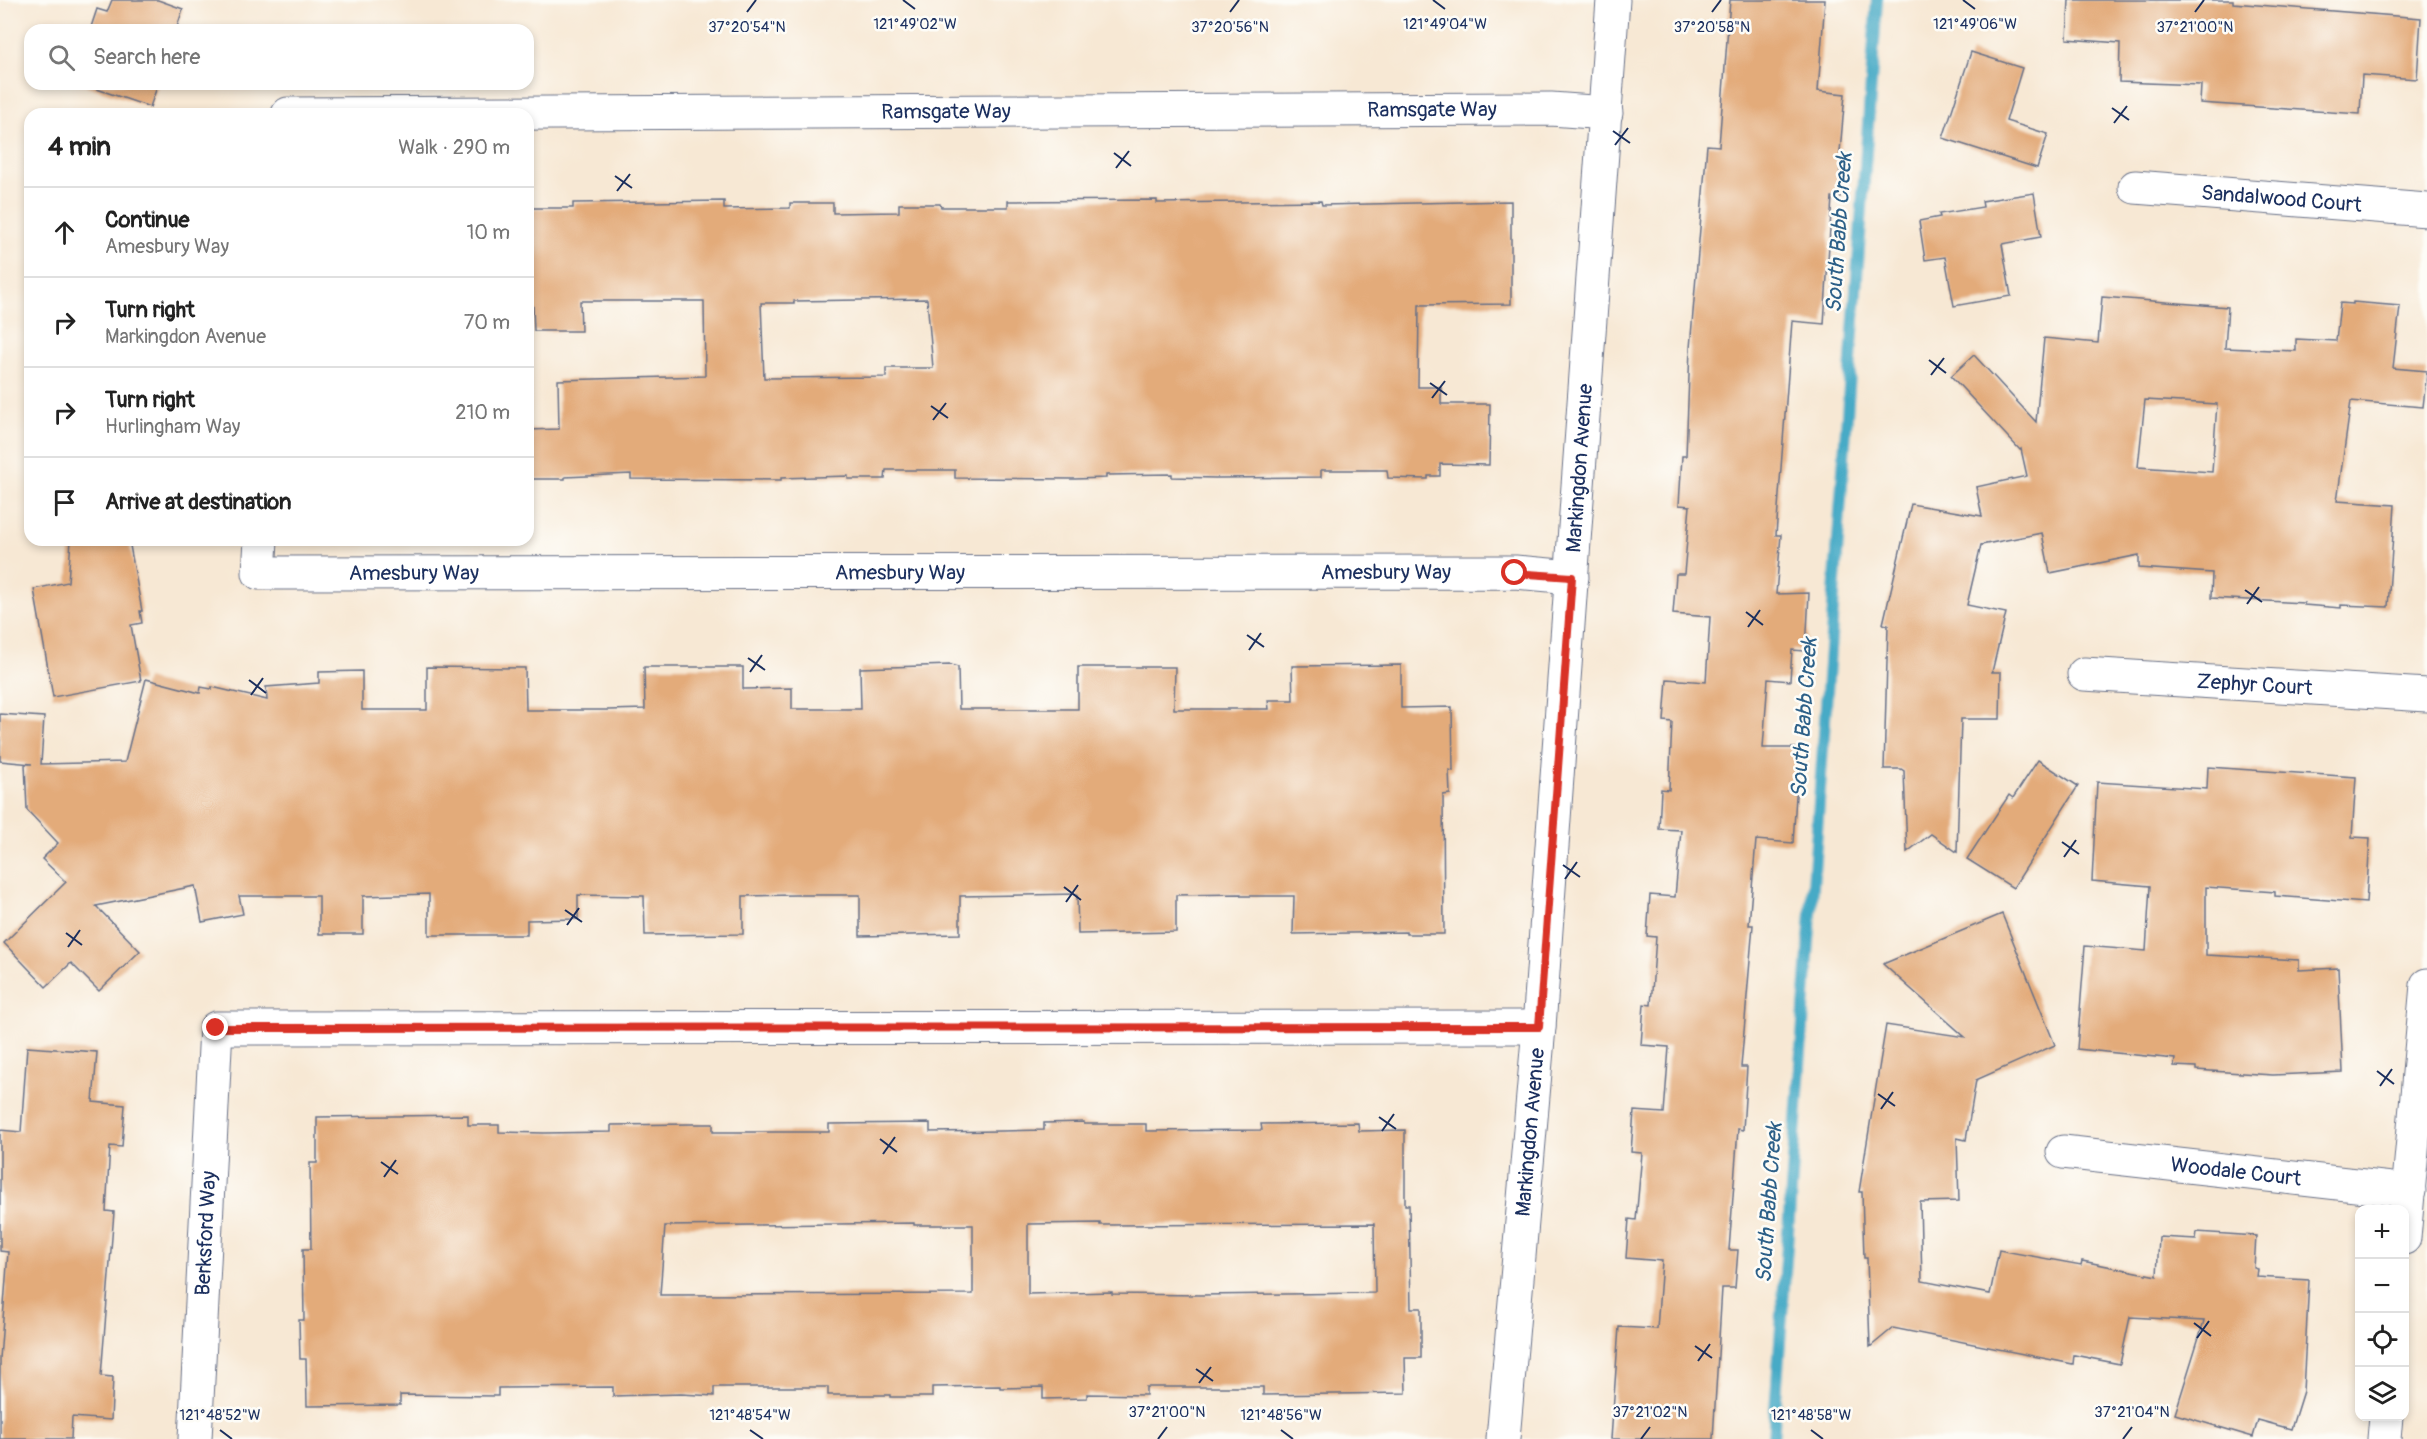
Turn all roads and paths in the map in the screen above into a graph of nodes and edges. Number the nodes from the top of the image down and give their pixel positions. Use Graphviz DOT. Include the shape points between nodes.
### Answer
graph roads {
  1 [pos="1613,0"];
  2 [pos="534,113"];
  3 [pos="1606,113"];
  4 [pos="2135,187"];
  5 [pos="2427,210"];
  6 [pos="261,546"];
  7 [pos="1572,577"];
  8 [pos="2084,674"];
  9 [pos="2427,695"];
  10 [pos="2427,985"];
  11 [pos="1539,1027"];
  12 [pos="2063,1152"];
  13 [pos="2409,1191"];
  14 [pos="2408,1205"];
  15 [pos="2386,1421"];
  16 [pos="195,1439"];
  17 [pos="1503,1439"];
  18 [pos="2384,1439"];
  1 -- 3 [label="street, Markingdon Avenue"];
  2 -- 3 [label="street, Ramsgate Way" via="1527,109"];
  3 -- 7 [label="street, Markingdon Avenue"];
  4 -- 5 [label="street, Sandalwood Court"];
  6 -- 7 [label="street, Amesbury Way" via="259,573 1515,573"];
  7 -- 11 [label="street, Markingdon Avenue"];
  8 -- 9 [label="street, Zephyr Court"];
  10 -- 13 [label="street"];
  11 -- 16 [label="street, Berksford Way" via="216,1028"];
  11 -- 17 [label="street, Markingdon Avenue"];
  12 -- 13 [label="street, Woodale Court"];
  13 -- 14 [label="street"];
  15 -- 18 [label="street"];
}
